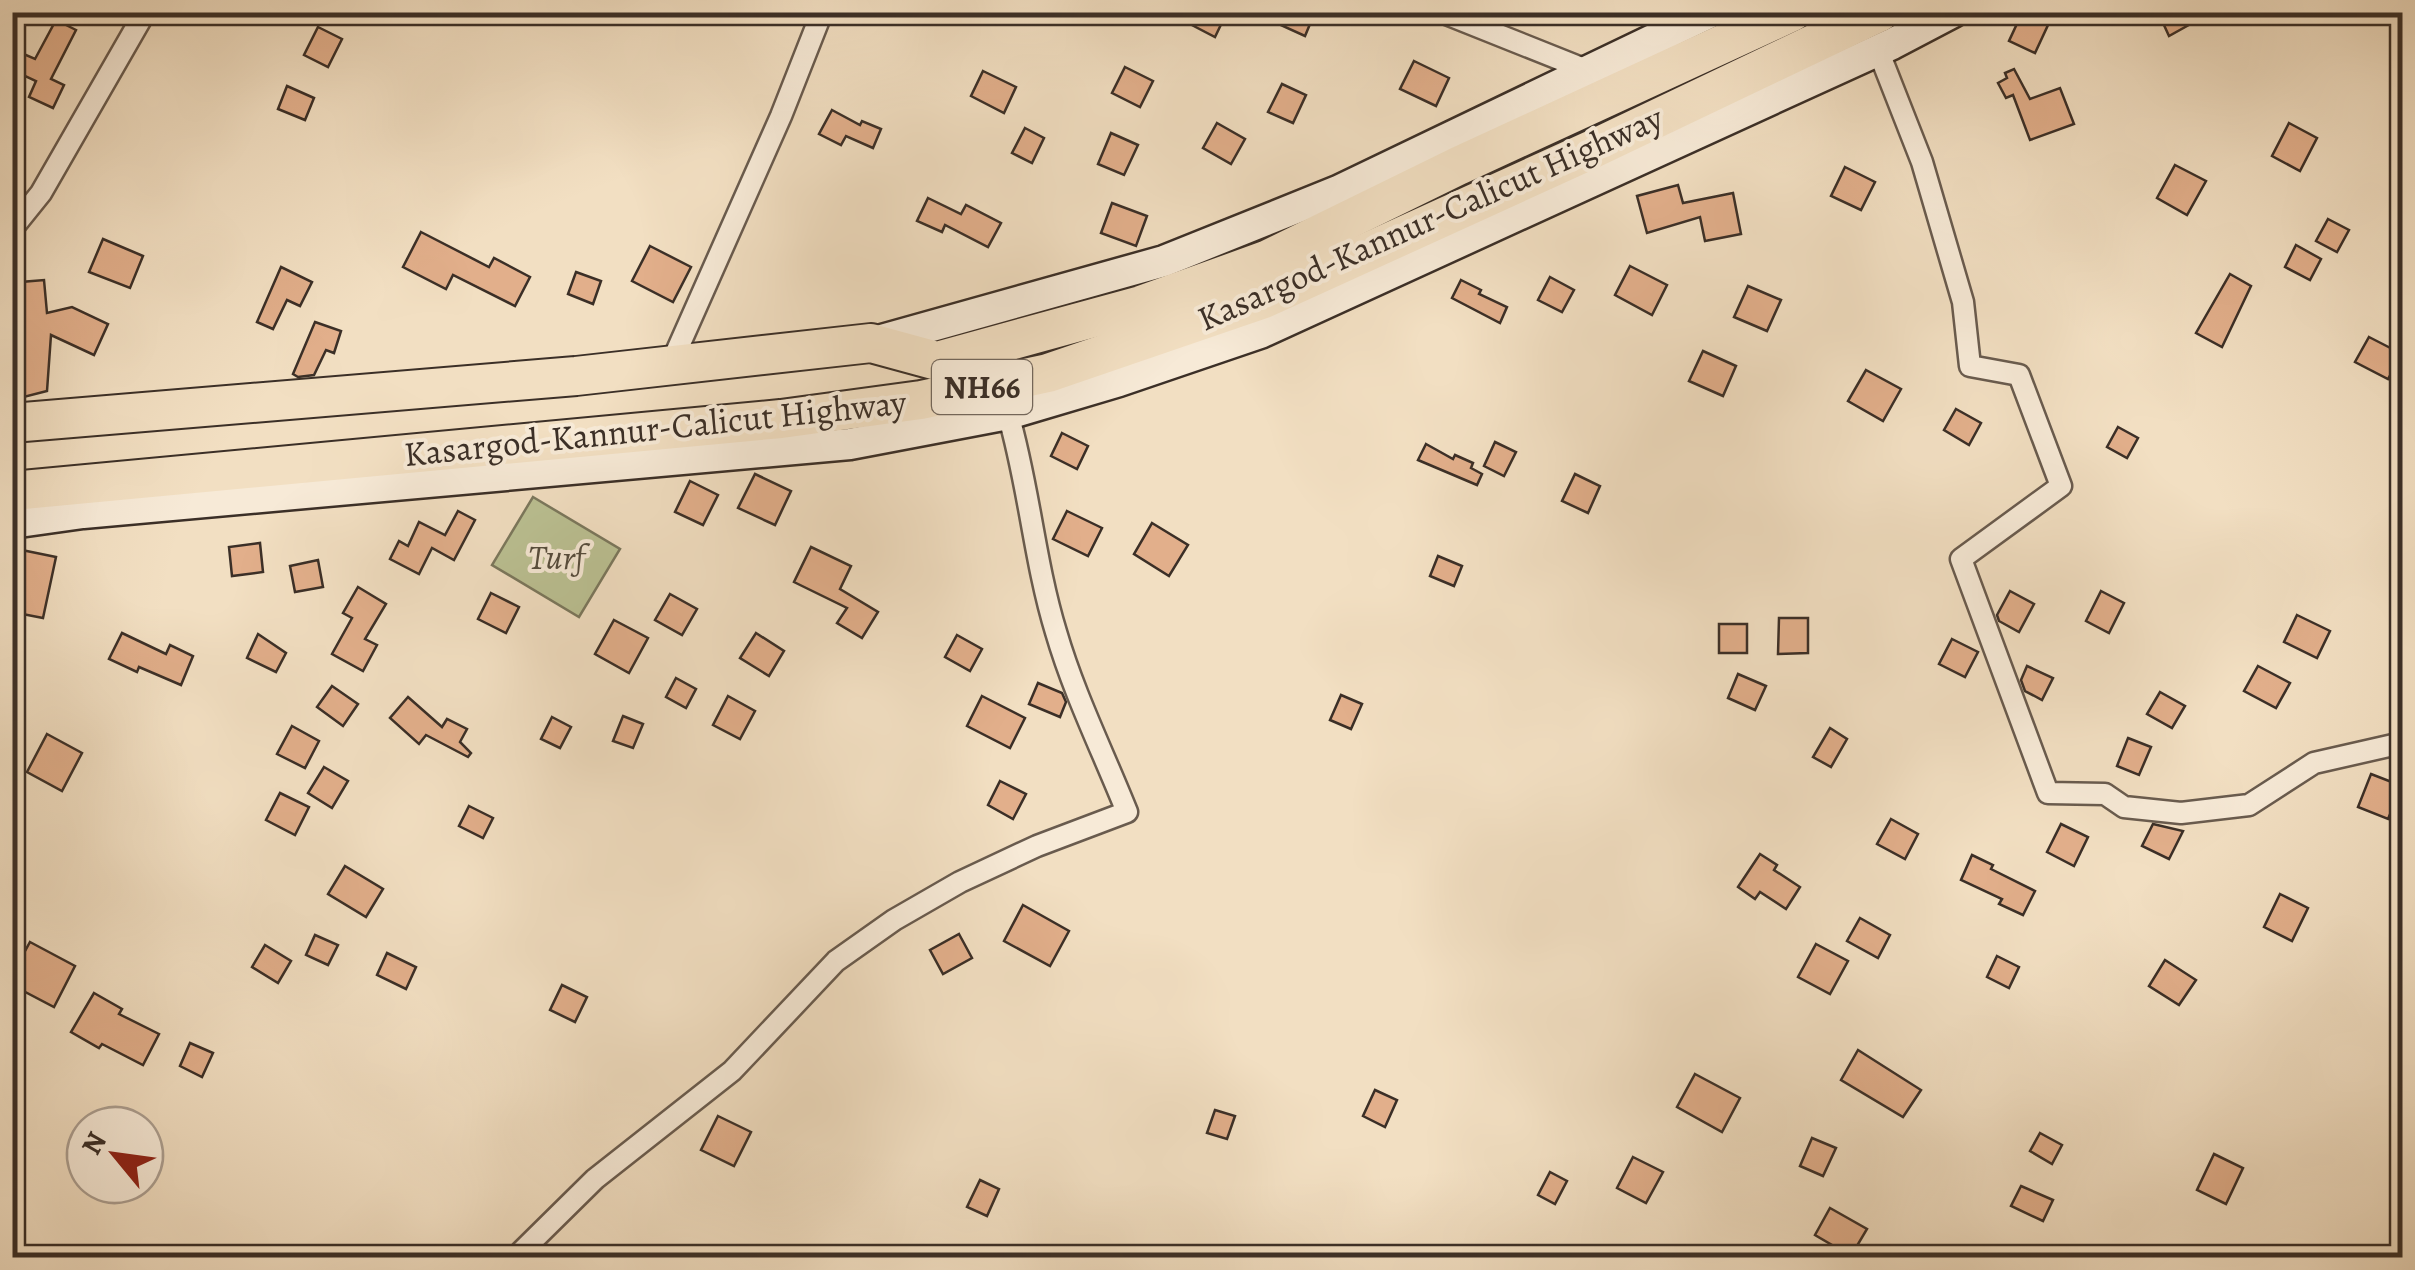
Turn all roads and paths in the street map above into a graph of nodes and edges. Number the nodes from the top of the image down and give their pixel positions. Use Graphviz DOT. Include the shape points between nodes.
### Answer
graph roads {
  1 [pos="145,12"];
  2 [pos="822,12"];
  3 [pos="1441,12"];
  4 [pos="1711,12"];
  5 [pos="1792,12"];
  6 [pos="1880,12"];
  7 [pos="1953,12"];
  8 [pos="1878,50"];
  9 [pos="1589,71"];
  10 [pos="12,229"];
  11 [pos="871,343"];
  12 [pos="670,366"];
  13 [pos="1008,414"];
  14 [pos="12,423"];
  15 [pos="12,491"];
  16 [pos="12,523"];
  17 [pos="2402,743"];
  18 [pos="521,1252"];
  1 -- 10 [label="street" via="41,193"];
  2 -- 12 [label="street"];
  3 -- 9 [label="street"];
  4 -- 9 [label="street"];
  5 -- 11 [label="highway, Kasargod-Kannur-Calicut Highway / NH66" via="1266,260 1123,310 937,361"];
  6 -- 15 [label="highway, Kasargod-Kannur-Calicut Highway / NH66" via="1264,299 1048,373 921,400 781,419"];
  7 -- 8 [label="street"];
  8 -- 13 [label="street" via="1260,333"];
  8 -- 17 [label="street" via="1922,162 1963,302 1970,366 2019,376 2060,486 1961,559 2048,793 2106,794 2124,807 2181,814 2249,805 2314,763"];
  9 -- 11 [label="street" via="1338,192 1164,261"];
  11 -- 12 [label="highway, Kasargod-Kannur-Calicut Highway / NH66"];
  12 -- 14 [label="highway, Kasargod-Kannur-Calicut Highway / NH66"];
  13 -- 16 [label="street" via="850,444"];
  13 -- 18 [label="street" via="1055,631 1128,812 960,882 836,961 732,1072 595,1178"];
}
